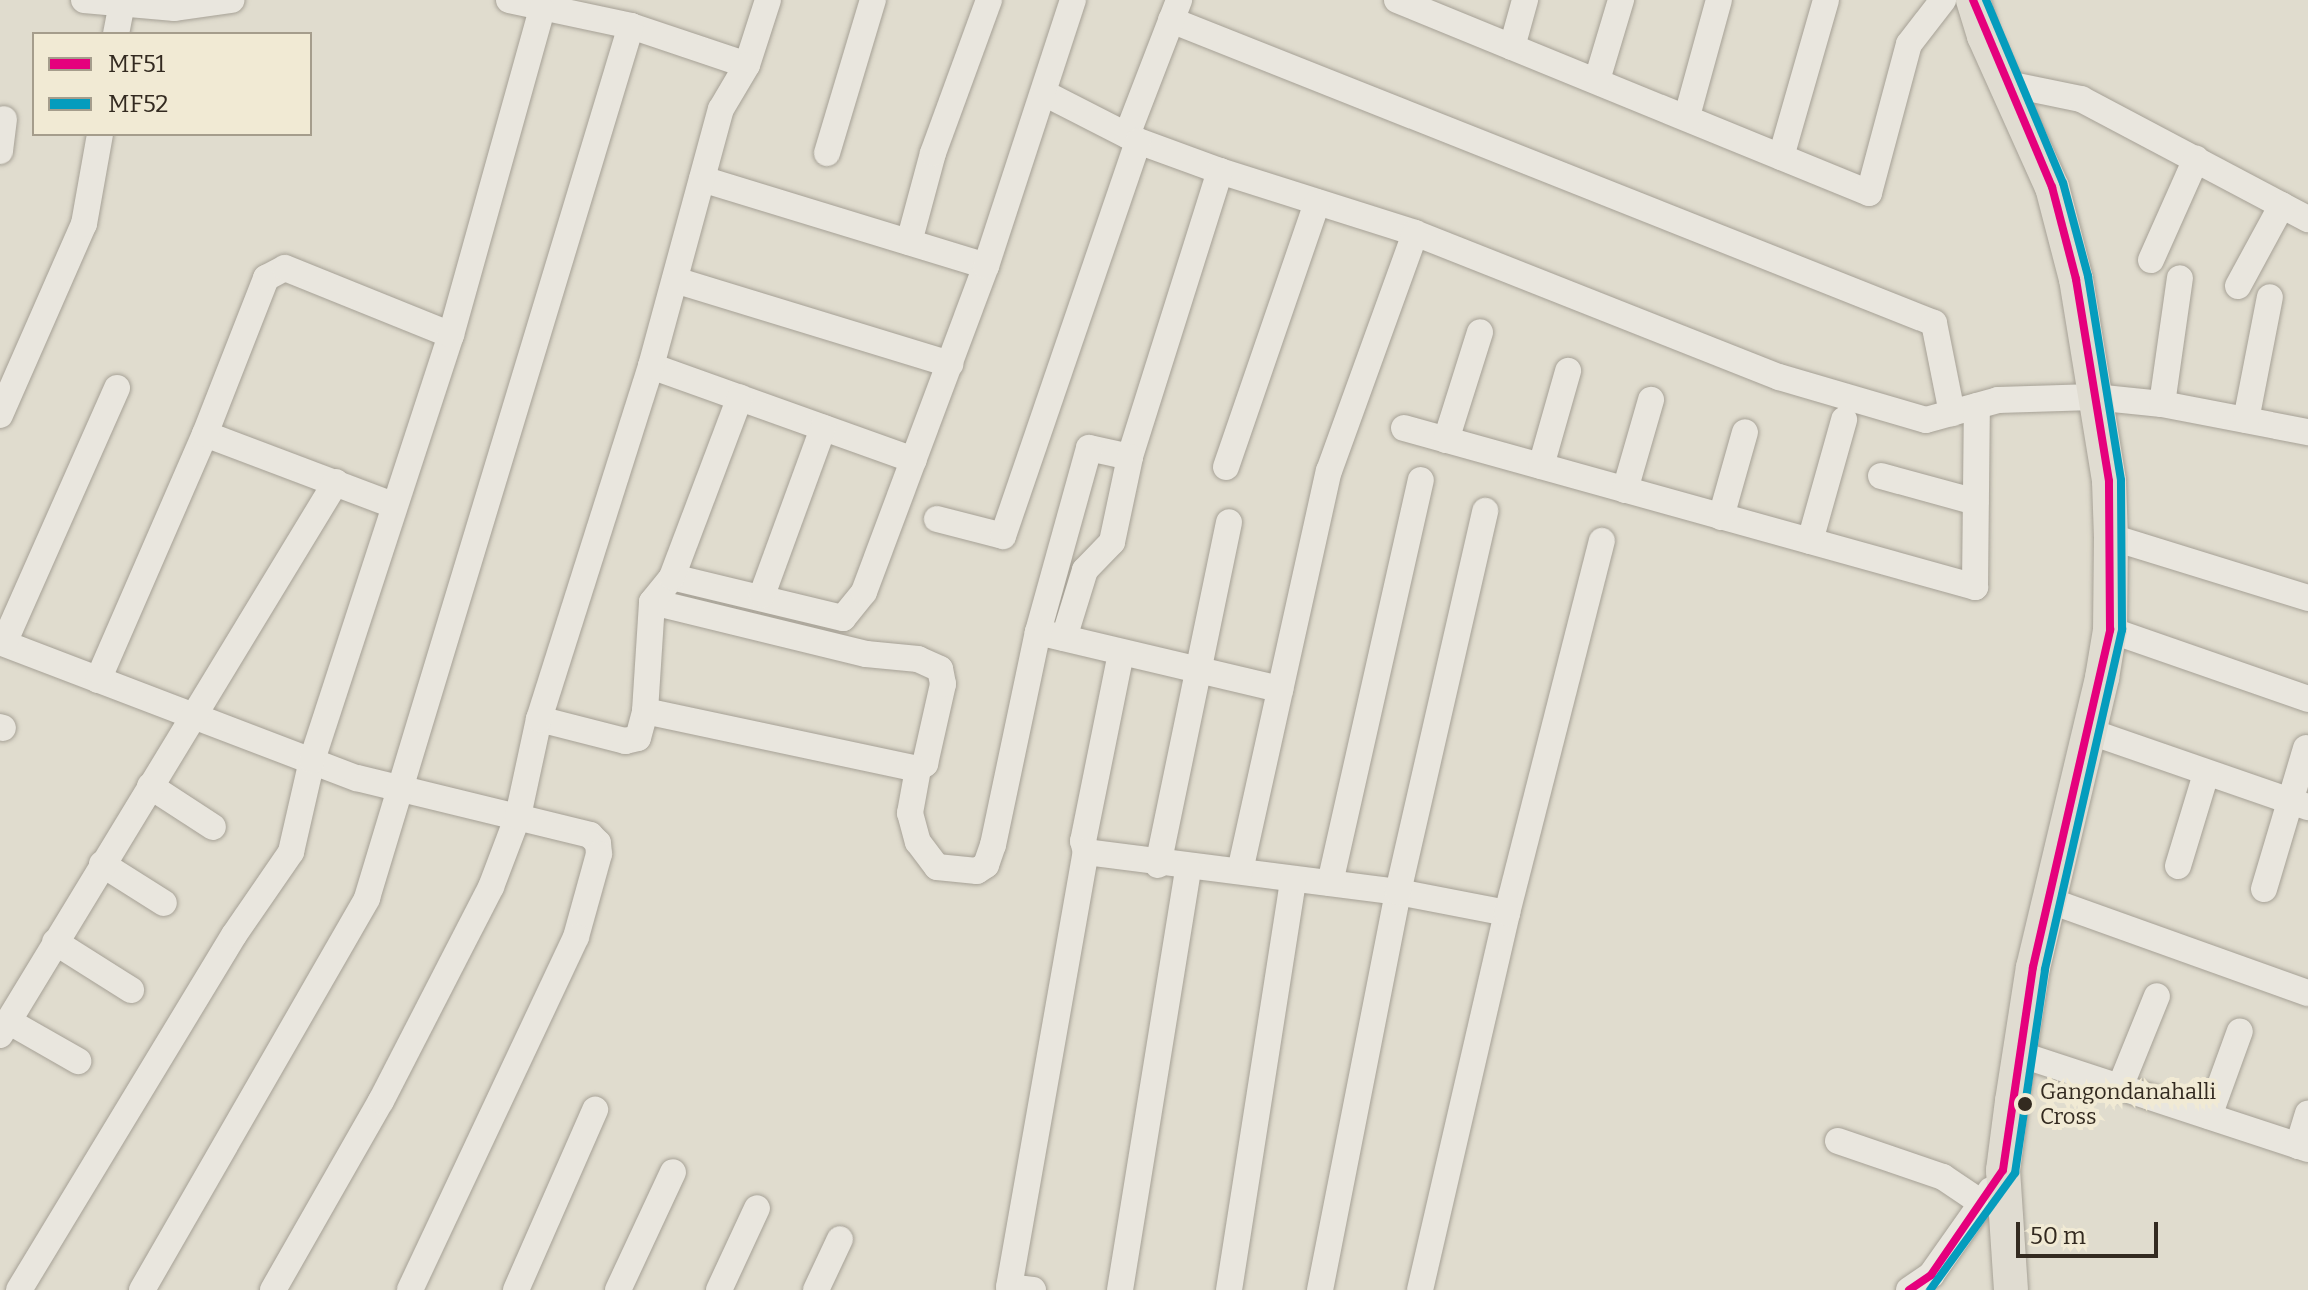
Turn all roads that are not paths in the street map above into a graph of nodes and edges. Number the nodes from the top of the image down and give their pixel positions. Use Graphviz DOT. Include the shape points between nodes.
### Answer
graph roads {
  1 [pos="84,0"];
  2 [pos="231,0"];
  3 [pos="509,0"];
  4 [pos="768,0"];
  5 [pos="873,0"];
  6 [pos="989,0"];
  7 [pos="1073,0"];
  8 [pos="1397,0"];
  9 [pos="1525,0"];
  10 [pos="1621,0"];
  11 [pos="1719,0"];
  12 [pos="1826,0"];
  13 [pos="1943,0"];
  14 [pos="1973,0"];
  15 [pos="122,3"];
  16 [pos="1433,6"];
  17 [pos="542,9"];
  18 [pos="1175,10"];
  19 [pos="631,26"];
  20 [pos="116,32"];
  21 [pos="1512,47"];
  22 [pos="747,65"];
  23 [pos="1597,80"];
  24 [pos="2003,83"];
  25 [pos="1044,93"];
  26 [pos="1687,116"];
  27 [pos="4,119"];
  28 [pos="100,136"];
  29 [pos="1133,138"];
  30 [pos="0,151"];
  31 [pos="827,153"];
  32 [pos="1781,157"];
  33 [pos="2196,159"];
  34 [pos="1220,171"];
  35 [pos="702,179"];
  36 [pos="1317,202"];
  37 [pos="2282,205"];
  38 [pos="2308,219"];
  39 [pos="1415,233"];
  40 [pos="909,242"];
  41 [pos="2151,260"];
  42 [pos="986,266"];
  43 [pos="2180,278"];
  44 [pos="675,280"];
  45 [pos="2238,286"];
  46 [pos="2270,297"];
  47 [pos="1480,332"];
  48 [pos="451,335"];
  49 [pos="950,364"];
  50 [pos="651,366"];
  51 [pos="1568,371"];
  52 [pos="117,388"];
  53 [pos="740,397"];
  54 [pos="2094,397"];
  55 [pos="1651,400"];
  56 [pos="2162,404"];
  57 [pos="1965,409"];
  58 [pos="0,415"];
  59 [pos="1844,420"];
  60 [pos="2246,420"];
  61 [pos="823,428"];
  62 [pos="1404,428"];
  63 [pos="1745,432"];
  64 [pos="2308,432"];
  65 [pos="205,434"];
  66 [pos="1446,440"];
  67 [pos="1130,457"];
  68 [pos="914,460"];
  69 [pos="1541,466"];
  70 [pos="1226,467"];
  71 [pos="1881,476"];
  72 [pos="1421,480"];
  73 [pos="336,482"];
  74 [pos="1625,490"];
  75 [pos="1976,502"];
  76 [pos="393,505"];
  77 [pos="1485,511"];
  78 [pos="1721,517"];
  79 [pos="937,519"];
  80 [pos="1229,522"];
  81 [pos="2111,537"];
  82 [pos="1602,541"];
  83 [pos="1810,541"];
  84 [pos="672,577"];
  85 [pos="762,595"];
  86 [pos="2308,598"];
  87 [pos="652,602"];
  88 [pos="2110,630"];
  89 [pos="1038,632"];
  90 [pos="1064,638"];
  91 [pos="2,642"];
  92 [pos="1121,653"];
  93 [pos="1198,670"];
  94 [pos="98,680"];
  95 [pos="1280,689"];
  96 [pos="2308,699"];
  97 [pos="645,711"];
  98 [pos="192,715"];
  99 [pos="539,719"];
  100 [pos="2091,732"];
  101 [pos="2306,748"];
  102 [pos="312,760"];
  103 [pos="918,769"];
  104 [pos="2206,774"];
  105 [pos="150,786"];
  106 [pos="402,790"];
  107 [pos="2299,804"];
  108 [pos="518,816"];
  109 [pos="213,827"];
  110 [pos="1086,852"];
  111 [pos="102,864"];
  112 [pos="1158,865"];
  113 [pos="2178,866"];
  114 [pos="1188,868"];
  115 [pos="1240,871"];
  116 [pos="1293,879"];
  117 [pos="1330,883"];
  118 [pos="2264,889"];
  119 [pos="1398,892"];
  120 [pos="2048,900"];
  121 [pos="164,903"];
  122 [pos="1507,913"];
  123 [pos="55,942"];
  124 [pos="131,990"];
  125 [pos="2308,993"];
  126 [pos="2157,996"];
  127 [pos="4,1028"];
  128 [pos="2240,1031"];
  129 [pos="2019,1054"];
  130 [pos="78,1061"];
  131 [pos="2120,1087"];
  132 [pos="595,1110"];
  133 [pos="2308,1113"];
  134 [pos="2209,1116"];
  135 [pos="1838,1141"];
  136 [pos="2303,1148"];
  137 [pos="2003,1170"];
  138 [pos="673,1172"];
  139 [pos="1983,1204"];
  140 [pos="757,1208"];
  141 [pos="840,1239"];
  142 [pos="19,1290"];
  143 [pos="142,1290"];
  144 [pos="273,1290"];
  145 [pos="410,1290"];
  146 [pos="516,1290"];
  147 [pos="618,1290"];
  148 [pos="719,1290"];
  149 [pos="816,1290"];
  150 [pos="1033,1290"];
  151 [pos="1120,1290"];
  152 [pos="1229,1290"];
  153 [pos="1320,1290"];
  154 [pos="1420,1290"];
  155 [pos="1909,1290"];
  156 [pos="2011,1290"];
  1 -- 15 [label="street"];
  2 -- 15 [label="street" via="175,8"];
  3 -- 17 [label="street"];
  4 -- 22 [label="street"];
  5 -- 31 [label="street"];
  6 -- 40 [label="street" via="933,153"];
  7 -- 25 [label="street"];
  8 -- 16 [label="street"];
  9 -- 21 [label="street"];
  10 -- 23 [label="street"];
  11 -- 26 [label="street"];
  12 -- 32 [label="street"];
  13 -- 32 [label="street" via="1909,44 1869,193"];
  14 -- 24 [label="main road"];
  15 -- 20 [label="street"];
  16 -- 21 [label="street"];
  17 -- 19 [label="street"];
  17 -- 48 [label="street"];
  18 -- 29 [label="street"];
  18 -- 57 [label="street" via="1934,323"];
  19 -- 22 [label="street"];
  19 -- 106 [label="street"];
  21 -- 23 [label="street"];
  22 -- 35 [label="street" via="721,109"];
  23 -- 26 [label="street"];
  24 -- 33 [label="street" via="2081,99"];
  24 -- 54 [label="main road" via="2052,187 2076,279"];
  25 -- 29 [label="street"];
  25 -- 42 [label="street"];
  26 -- 32 [label="street"];
  27 -- 30 [label="street"];
  28 -- 58 [label="street" via="84,224"];
  29 -- 34 [label="street"];
  29 -- 79 [label="street" via="1003,536"];
  33 -- 37 [label="street"];
  33 -- 41 [label="street"];
  34 -- 36 [label="street"];
  34 -- 67 [label="street"];
  35 -- 40 [label="street"];
  35 -- 44 [label="street"];
  36 -- 39 [label="street"];
  36 -- 70 [label="street"];
  37 -- 38 [label="street"];
  37 -- 45 [label="street"];
  39 -- 57 [label="street" via="1779,377 1926,420"];
  39 -- 95 [label="street" via="1329,471"];
  40 -- 42 [label="street"];
  42 -- 49 [label="street"];
  43 -- 56 [label="street"];
  44 -- 49 [label="street"];
  44 -- 50 [label="street"];
  46 -- 60 [label="street"];
  47 -- 66 [label="street"];
  48 -- 65 [label="street" via="285,268 266,278"];
  48 -- 76 [label="street"];
  49 -- 68 [label="street"];
  50 -- 53 [label="street"];
  50 -- 99 [label="street"];
  51 -- 69 [label="street"];
  52 -- 91 [label="street"];
  53 -- 61 [label="street"];
  53 -- 84 [label="street"];
  54 -- 56 [label="street"];
  54 -- 57 [label="street" via="1998,400"];
  54 -- 81 [label="main road" via="2109,481"];
  55 -- 74 [label="street"];
  56 -- 60 [label="street"];
  57 -- 75 [label="street"];
  59 -- 83 [label="street"];
  60 -- 64 [label="street"];
  61 -- 68 [label="street"];
  61 -- 85 [label="street"];
  62 -- 66 [label="street"];
  63 -- 78 [label="street"];
  65 -- 73 [label="street"];
  65 -- 94 [label="street"];
  66 -- 69 [label="street"];
  67 -- 89 [label="street" via="1089,448"];
  67 -- 90 [label="street" via="1112,542 1085,570"];
  68 -- 85 [label="street" via="864,592 843,618"];
  69 -- 74 [label="street"];
  71 -- 75 [label="street"];
  72 -- 117 [label="street"];
  73 -- 76 [label="street"];
  73 -- 98 [label="street"];
  74 -- 78 [label="street"];
  75 -- 83 [label="street" via="1975,587"];
  76 -- 102 [label="street"];
  77 -- 119 [label="street"];
  78 -- 83 [label="street"];
  80 -- 93 [label="street"];
  81 -- 86 [label="street"];
  81 -- 88 [label="main road"];
  82 -- 122 [label="street"];
  84 -- 85 [label="street"];
  84 -- 87 [label="street"];
  87 -- 97 [label="street"];
  87 -- 103 [label="street" via="866,654 918,659 940,669 943,684 925,764"];
  88 -- 96 [label="street"];
  88 -- 100 [label="main road"];
  89 -- 90 [label="street"];
  89 -- 103 [label="street" via="993,845 986,865 977,871 937,867 918,842 910,813"];
  90 -- 92 [label="street"];
  91 -- 94 [label="street"];
  92 -- 93 [label="street"];
  92 -- 110 [label="street" via="1083,841"];
  93 -- 95 [label="street"];
  93 -- 112 [label="street"];
  94 -- 98 [label="street"];
  95 -- 115 [label="street"];
  97 -- 99 [label="street" via="638,738 625,741"];
  97 -- 103 [label="street"];
  98 -- 102 [label="street"];
  98 -- 105 [label="street"];
  99 -- 108 [label="street"];
  100 -- 104 [label="street"];
  100 -- 120 [label="main road"];
  101 -- 107 [label="street"];
  102 -- 106 [label="street"];
  102 -- 142 [label="street" via="291,852 234,935"];
  104 -- 107 [label="street"];
  104 -- 113 [label="street"];
  105 -- 109 [label="street"];
  105 -- 111 [label="street"];
  106 -- 108 [label="street"];
  106 -- 143 [label="street" via="367,898"];
  107 -- 118 [label="street"];
  108 -- 144 [label="street" via="491,887 389,1087"];
  108 -- 145 [label="street" via="590,835 599,854 576,937"];
  110 -- 112 [label="street"];
  110 -- 150 [label="street" via="1009,1287"];
  111 -- 121 [label="street"];
  111 -- 123 [label="street"];
  112 -- 114 [label="street"];
  114 -- 115 [label="street"];
  114 -- 151 [label="street"];
  115 -- 116 [label="street"];
  116 -- 117 [label="street"];
  116 -- 152 [label="street"];
  117 -- 119 [label="street"];
  119 -- 122 [label="street"];
  119 -- 153 [label="street"];
  120 -- 125 [label="street"];
  120 -- 129 [label="main road"];
  122 -- 154 [label="street"];
  123 -- 124 [label="street"];
  123 -- 127 [label="street"];
  126 -- 131 [label="street"];
  127 -- 130 [label="street"];
  128 -- 134 [label="street"];
  129 -- 131 [label="street"];
  129 -- 137 [label="main road"];
  131 -- 134 [label="street"];
  132 -- 146 [label="street"];
  133 -- 136 [label="street"];
  134 -- 136 [label="street"];
  135 -- 139 [label="street" via="1943,1177"];
  137 -- 139 [label="street"];
  137 -- 156 [label="main road"];
  138 -- 147 [label="street"];
  139 -- 155 [label="street" via="1931,1275"];
  140 -- 148 [label="street"];
  141 -- 149 [label="street"];
}
